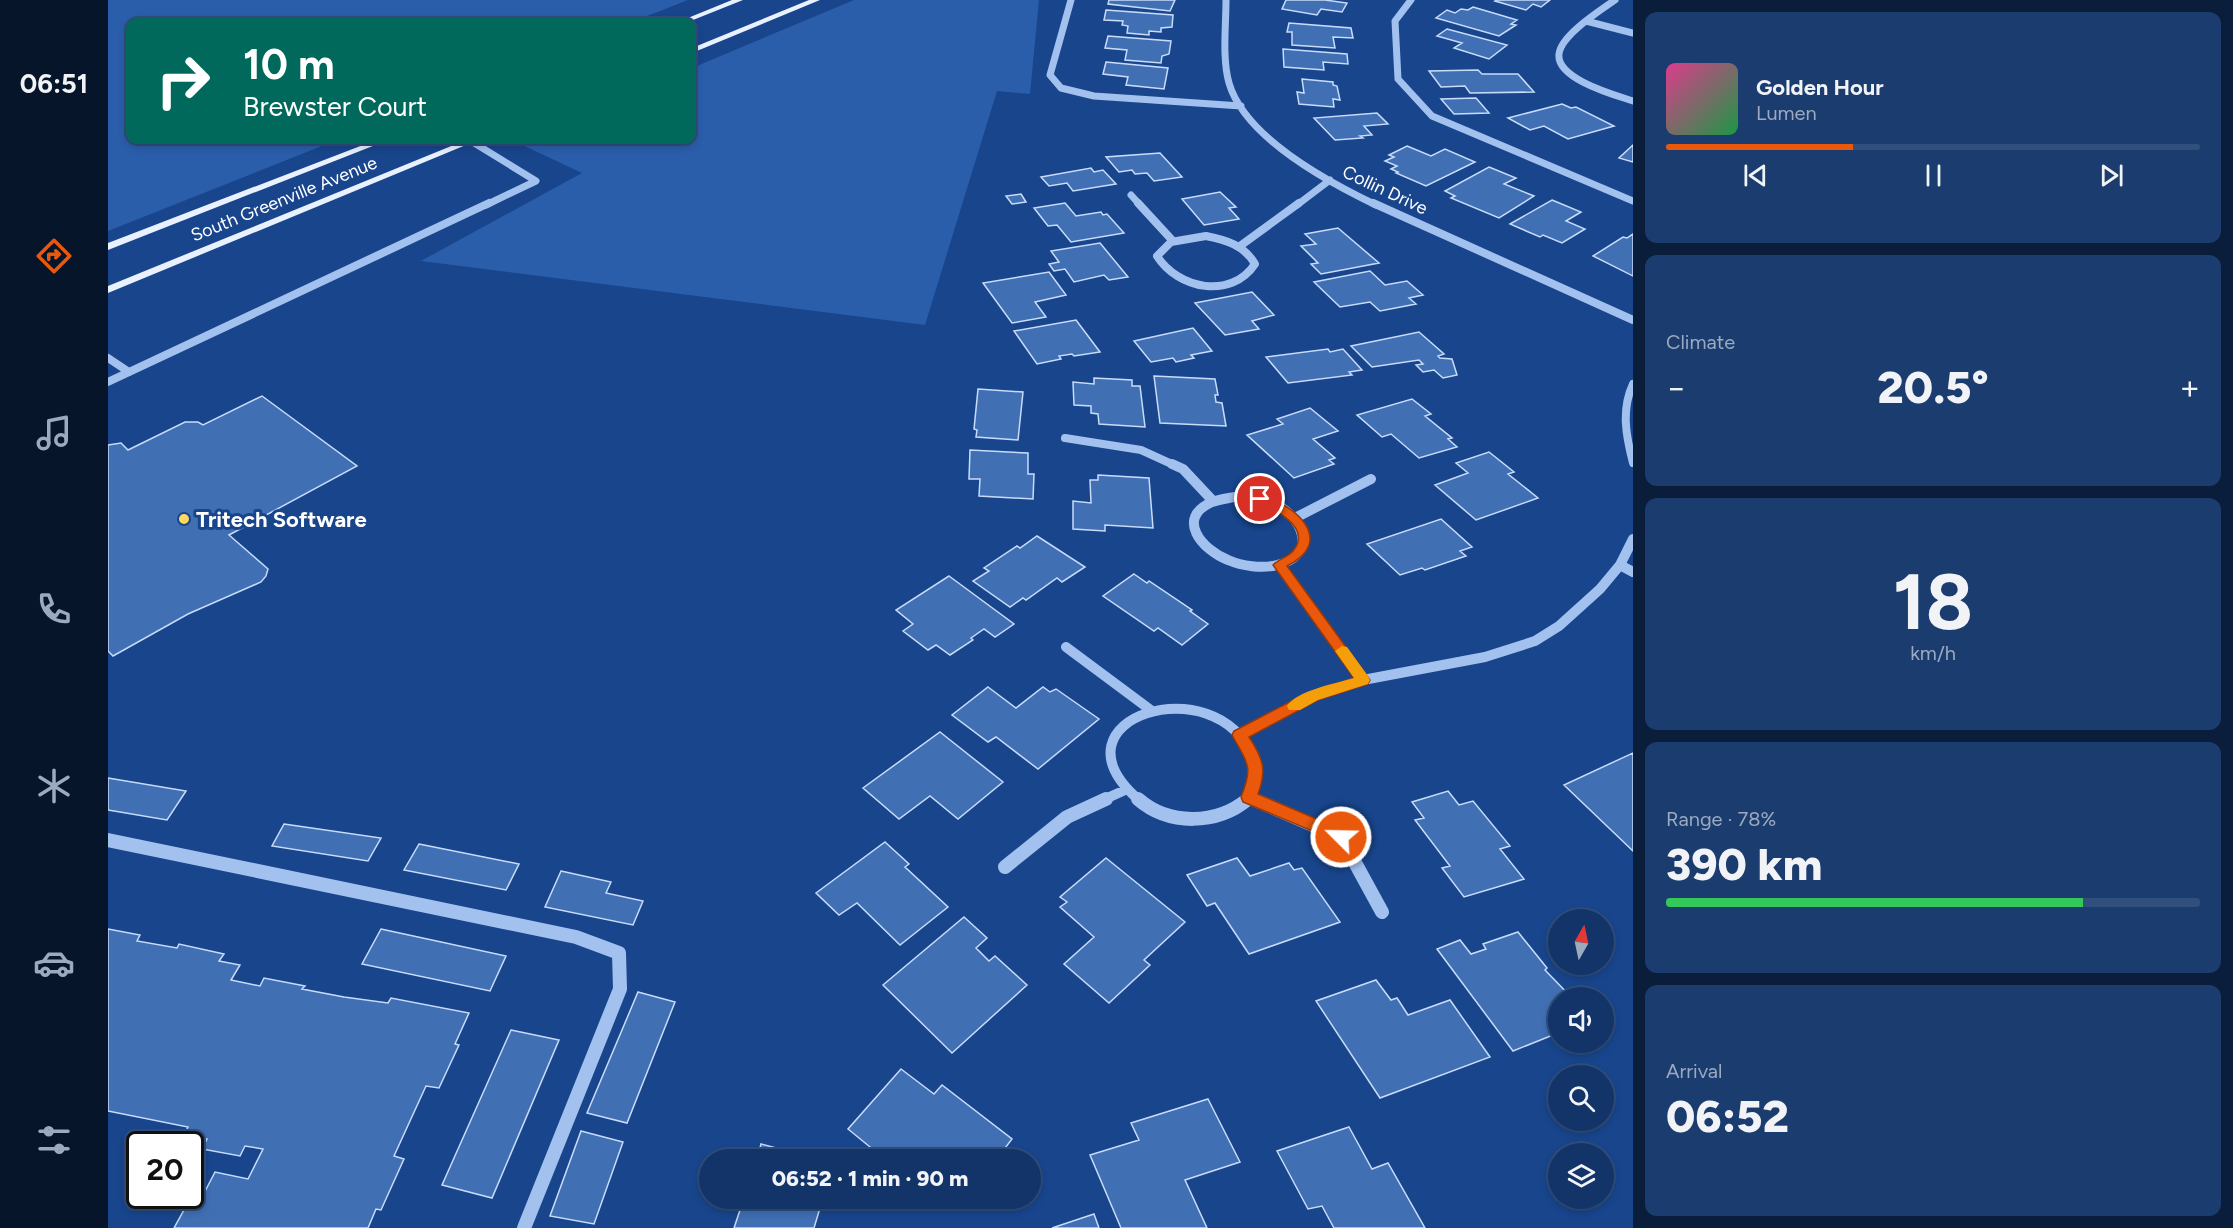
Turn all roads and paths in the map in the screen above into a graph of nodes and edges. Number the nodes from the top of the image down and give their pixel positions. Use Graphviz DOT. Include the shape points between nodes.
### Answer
graph roads {
  1 [pos="739,0"];
  2 [pos="816,0"];
  3 [pos="1071,0"];
  4 [pos="1226,0"];
  5 [pos="1411,0"];
  6 [pos="1615,0"];
  7 [pos="692,18"];
  8 [pos="1586,21"];
  9 [pos="1633,33"];
  10 [pos="696,49"];
  11 [pos="1633,100"];
  12 [pos="1241,106"];
  13 [pos="373,144"];
  14 [pos="462,144"];
  15 [pos="478,144"];
  16 [pos="1330,180"];
  17 [pos="1131,195"];
  18 [pos="1633,201"];
  19 [pos="1172,240"];
  20 [pos="1240,246"];
  21 [pos="108,248"];
  22 [pos="108,290"];
  23 [pos="1633,320"];
  24 [pos="108,358"];
  25 [pos="129,372"];
  26 [pos="108,382"];
  27 [pos="1633,384"];
  28 [pos="1065,438"];
  29 [pos="1633,463"];
  30 [pos="1371,479"];
  31 [pos="1213,501"];
  32 [pos="1295,518"];
  33 [pos="1633,539"];
  34 [pos="1279,565"];
  35 [pos="1620,565"];
  36 [pos="1633,572"];
  37 [pos="1066,647"];
  38 [pos="1363,680"];
  39 [pos="1152,711"];
  40 [pos="1239,735"];
  41 [pos="1125,790"];
  42 [pos="1249,797"];
  43 [pos="108,840"];
  44 [pos="1005,867"];
  45 [pos="1382,912"];
  46 [pos="524,1228"];
  1 -- 7 [label="main road"];
  2 -- 10 [label="main road"];
  3 -- 12 [label="street" via="1050,75 1061,88 1094,96"];
  4 -- 12 [label="street, Collin Drive" via="1229,85"];
  5 -- 18 [label="street" via="1395,21 1398,79 1432,116"];
  6 -- 8 [label="street"];
  8 -- 9 [label="street"];
  8 -- 11 [label="street" via="1558,52 1559,60 1570,74 1598,90"];
  12 -- 16 [label="street, Collin Drive" via="1282,149"];
  13 -- 21 [label="main road, South Greenville Avenue"];
  14 -- 22 [label="main road, South Greenville Avenue"];
  15 -- 25 [label="street" via="536,181"];
  16 -- 20 [label="street"];
  16 -- 23 [label="street, Collin Drive"];
  17 -- 19 [label="street"];
  19 -- 20 [label="street" via="1206,236"];
  19 -- 20 [label="street" via="1161,247 1157,256 1161,266 1187,282 1206,285 1225,285 1252,274 1255,264"];
  24 -- 25 [label="street"];
  25 -- 26 [label="street"];
  27 -- 29 [label="street" via="1626,400 1625,418"];
  28 -- 31 [label="street" via="1142,450 1183,469"];
  30 -- 32 [label="street"];
  31 -- 32 [label="street" via="1239,496 1260,499 1280,506"];
  31 -- 34 [label="street" via="1195,516 1194,530 1201,544 1236,565"];
  32 -- 34 [label="street" via="1303,531 1304,545 1295,557"];
  33 -- 35 [label="street"];
  34 -- 38 [label="street"];
  35 -- 36 [label="street"];
  35 -- 38 [label="street" via="1559,626 1535,641 1485,657"];
  37 -- 39 [label="street"];
  38 -- 40 [label="street" via="1312,696"];
  39 -- 40 [label="street" via="1191,710 1218,719"];
  39 -- 41 [label="street" via="1139,714 1121,728 1111,747 1113,769"];
  40 -- 42 [label="street" via="1253,756 1256,778"];
  41 -- 42 [label="street" via="1147,807 1174,818 1204,820 1230,813"];
  41 -- 44 [label="street" via="1066,817"];
  42 -- 45 [label="street" via="1341,837"];
  43 -- 46 [label="street" via="576,937 619,953 620,989"];
}
